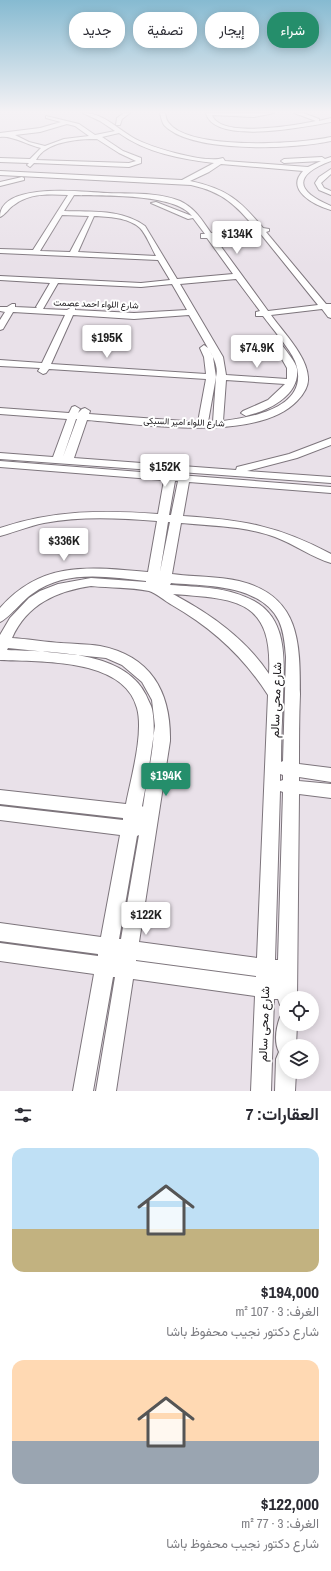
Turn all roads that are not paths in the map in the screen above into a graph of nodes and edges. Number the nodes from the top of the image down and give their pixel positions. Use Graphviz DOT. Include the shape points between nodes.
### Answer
graph roads {
  1 [pos="30,164"];
  2 [pos="222,164"];
  3 [pos="224,164"];
  4 [pos="252,164"];
  5 [pos="263,164"];
  6 [pos="322,164"];
  7 [pos="293,169"];
  8 [pos="306,170"];
  9 [pos="331,171"];
  10 [pos="0,172"];
  11 [pos="24,172"];
  12 [pos="48,176"];
  13 [pos="292,177"];
  14 [pos="186,181"];
  15 [pos="311,182"];
  16 [pos="199,183"];
  17 [pos="0,184"];
  18 [pos="294,192"];
  19 [pos="331,193"];
  20 [pos="74,194"];
  21 [pos="331,208"];
  22 [pos="331,212"];
  23 [pos="62,214"];
  24 [pos="3,217"];
  25 [pos="91,217"];
  26 [pos="264,228"];
  27 [pos="206,234"];
  28 [pos="0,249"];
  29 [pos="39,251"];
  30 [pos="74,252"];
  31 [pos="157,257"];
  32 [pos="0,274"];
  33 [pos="234,274"];
  34 [pos="0,278"];
  35 [pos="310,278"];
  36 [pos="55,282"];
  37 [pos="170,282"];
  38 [pos="326,296"];
  39 [pos="40,307"];
  40 [pos="4,308"];
  41 [pos="329,308"];
  42 [pos="186,310"];
  43 [pos="75,311"];
  44 [pos="263,316"];
  45 [pos="0,327"];
  46 [pos="0,363"];
  47 [pos="0,368"];
  48 [pos="49,368"];
  49 [pos="215,379"];
  50 [pos="292,382"];
  51 [pos="0,405"];
  52 [pos="0,411"];
  53 [pos="79,413"];
  54 [pos="203,421"];
  55 [pos="218,421"];
  56 [pos="331,441"];
  57 [pos="0,456"];
  58 [pos="63,460"];
  59 [pos="0,464"];
  60 [pos="228,472"];
  61 [pos="170,477"];
  62 [pos="184,478"];
  63 [pos="331,480"];
  64 [pos="331,490"];
  65 [pos="163,518"];
  66 [pos="177,520"];
  67 [pos="0,532"];
  68 [pos="331,559"];
  69 [pos="158,582"];
  70 [pos="0,617"];
  71 [pos="1,647"];
  72 [pos="275,694"];
  73 [pos="154,737"];
  74 [pos="273,767"];
  75 [pos="291,770"];
  76 [pos="331,775"];
  77 [pos="272,784"];
  78 [pos="290,786"];
  79 [pos="331,791"];
  80 [pos="0,796"];
  81 [pos="0,813"];
  82 [pos="130,820"];
  83 [pos="148,822"];
  84 [pos="0,932"];
  85 [pos="108,947"];
  86 [pos="128,949"];
  87 [pos="0,952"];
  88 [pos="105,966"];
  89 [pos="266,968"];
  90 [pos="126,969"];
  91 [pos="288,971"];
  92 [pos="265,987"];
  93 [pos="279,991"];
  94 [pos="287,991"];
  95 [pos="285,1079"];
  96 [pos="83,1091"];
  97 [pos="106,1091"];
  98 [pos="261,1091"];
  99 [pos="285,1091"];
  1 -- 11 [label="street"];
  2 -- 14 [label="street"];
  3 -- 16 [label="street"];
  4 -- 7 [label="street"];
  5 -- 8 [label="street"];
  6 -- 8 [label="street"];
  7 -- 8 [label="street"];
  7 -- 13 [label="street"];
  8 -- 15 [label="street"];
  8 -- 15 [label="street"];
  9 -- 15 [label="street"];
  10 -- 11 [label="street"];
  10 -- 12 [label="street"];
  11 -- 14 [label="street"];
  12 -- 14 [label="street"];
  12 -- 17 [label="street"];
  14 -- 16 [label="street"];
  15 -- 19 [label="street"];
  15 -- 21 [label="street" via="306,195"];
  16 -- 26 [label="street" via="226,195"];
  18 -- 22 [label="street" via="307,203"];
  20 -- 23 [label="street"];
  20 -- 24 [label="street, شارع اللواء امير السبكى" via="29,198"];
  20 -- 27 [label="street, شارع اللواء امير السبكى" via="169,203 181,208"];
  20 -- 27 [label="street, شارع اللواء امير السبكى" via="150,197 176,202 191,210"];
  23 -- 25 [label="street"];
  23 -- 29 [label="street"];
  23 -- 31 [label="street" via="112,216 136,222 143,227"];
  25 -- 30 [label="street"];
  25 -- 31 [label="street" via="116,219 133,225"];
  26 -- 27 [label="street"];
  26 -- 35 [label="street"];
  26 -- 41 [label="street"];
  27 -- 33 [label="street, شارع اللواء امير السبكى"];
  28 -- 29 [label="street"];
  29 -- 30 [label="street"];
  29 -- 31 [label="street"];
  30 -- 31 [label="street"];
  31 -- 37 [label="street"];
  32 -- 37 [label="street"];
  33 -- 37 [label="street"];
  33 -- 44 [label="street, شارع اللواء امير السبكى"];
  34 -- 36 [label="street"];
  36 -- 37 [label="street" via="130,286"];
  36 -- 39 [label="street"];
  37 -- 42 [label="street"];
  38 -- 41 [label="street"];
  39 -- 40 [label="street, شارع اللواء احمد عصمت"];
  39 -- 43 [label="street, شارع اللواء احمد عصمت"];
  40 -- 43 [label="street, شارع اللواء احمد عصمت"];
  40 -- 45 [label="street"];
  41 -- 44 [label="street"];
  42 -- 43 [label="street, شارع اللواء احمد عصمت" via="134,316"];
  42 -- 49 [label="street" via="210,357"];
  43 -- 48 [label="street"];
  44 -- 50 [label="street, شارع اللواء امير السبكى" via="289,361"];
  44 -- 55 [label="street, شارع اللواء امير السبكى" via="302,366 304,378 300,390 283,407 265,416 243,422"];
  46 -- 48 [label="street"];
  47 -- 48 [label="street"];
  48 -- 49 [label="street"];
  49 -- 50 [label="street"];
  49 -- 54 [label="street"];
  49 -- 55 [label="street"];
  50 -- 55 [label="street, شارع اللواء امير السبكى" via="284,393 263,407"];
  51 -- 53 [label="street, شارع اللواء امير السبكى"];
  52 -- 53 [label="street, شارع اللواء امير السبكى"];
  53 -- 54 [label="street, شارع اللواء امير السبكى"];
  53 -- 58 [label="street"];
  54 -- 55 [label="street, شارع اللواء امير السبكى"];
  56 -- 60 [label="street" via="293,456"];
  57 -- 58 [label="street"];
  58 -- 60 [label="street"];
  59 -- 61 [label="street"];
  60 -- 63 [label="street"];
  61 -- 62 [label="street"];
  61 -- 65 [label="street"];
  62 -- 64 [label="street"];
  62 -- 66 [label="street"];
  65 -- 66 [label="street"];
  65 -- 67 [label="street" via="80,514 33,520"];
  65 -- 69 [label="street"];
  66 -- 68 [label="street" via="250,526 286,537"];
  66 -- 69 [label="street"];
  69 -- 70 [label="street, شارع محى سالم" via="91,571 72,572 37,584 8,607"];
  69 -- 71 [label="street, شارع محى سالم" via="91,582 60,587 31,602 18,614 9,627"];
  69 -- 72 [label="street" via="226,633 253,661"];
  69 -- 72 [label="street, شارع محى سالم" via="231,596 259,610 272,625 276,637"];
  69 -- 75 [label="street, شارع محى سالم" via="237,585 268,601 287,622 292,636 293,657"];
  71 -- 73 [label="street" via="99,664 139,681 140,695"];
  72 -- 74 [label="street, شارع محى سالم"];
  73 -- 82 [label="street"];
  73 -- 83 [label="street"];
  74 -- 75 [label="street"];
  74 -- 77 [label="street, شارع محى سالم"];
  75 -- 76 [label="street"];
  75 -- 78 [label="street, شارع محى سالم"];
  77 -- 78 [label="street"];
  77 -- 89 [label="street, شارع محى سالم"];
  78 -- 79 [label="street"];
  78 -- 91 [label="street, شارع محى سالم"];
  80 -- 82 [label="street"];
  81 -- 82 [label="street"];
  82 -- 83 [label="street"];
  82 -- 85 [label="street"];
  83 -- 86 [label="street"];
  84 -- 85 [label="street"];
  85 -- 86 [label="street"];
  85 -- 88 [label="street"];
  86 -- 89 [label="street"];
  86 -- 90 [label="street"];
  87 -- 88 [label="street"];
  88 -- 90 [label="street"];
  88 -- 96 [label="street"];
  89 -- 91 [label="street"];
  89 -- 92 [label="street, شارع محى سالم"];
  90 -- 92 [label="street"];
  90 -- 97 [label="street"];
  91 -- 94 [label="street, شارع محى سالم"];
  92 -- 93 [label="street"];
  92 -- 98 [label="street, شارع محى سالم"];
  95 -- 99 [label="street"];
}
